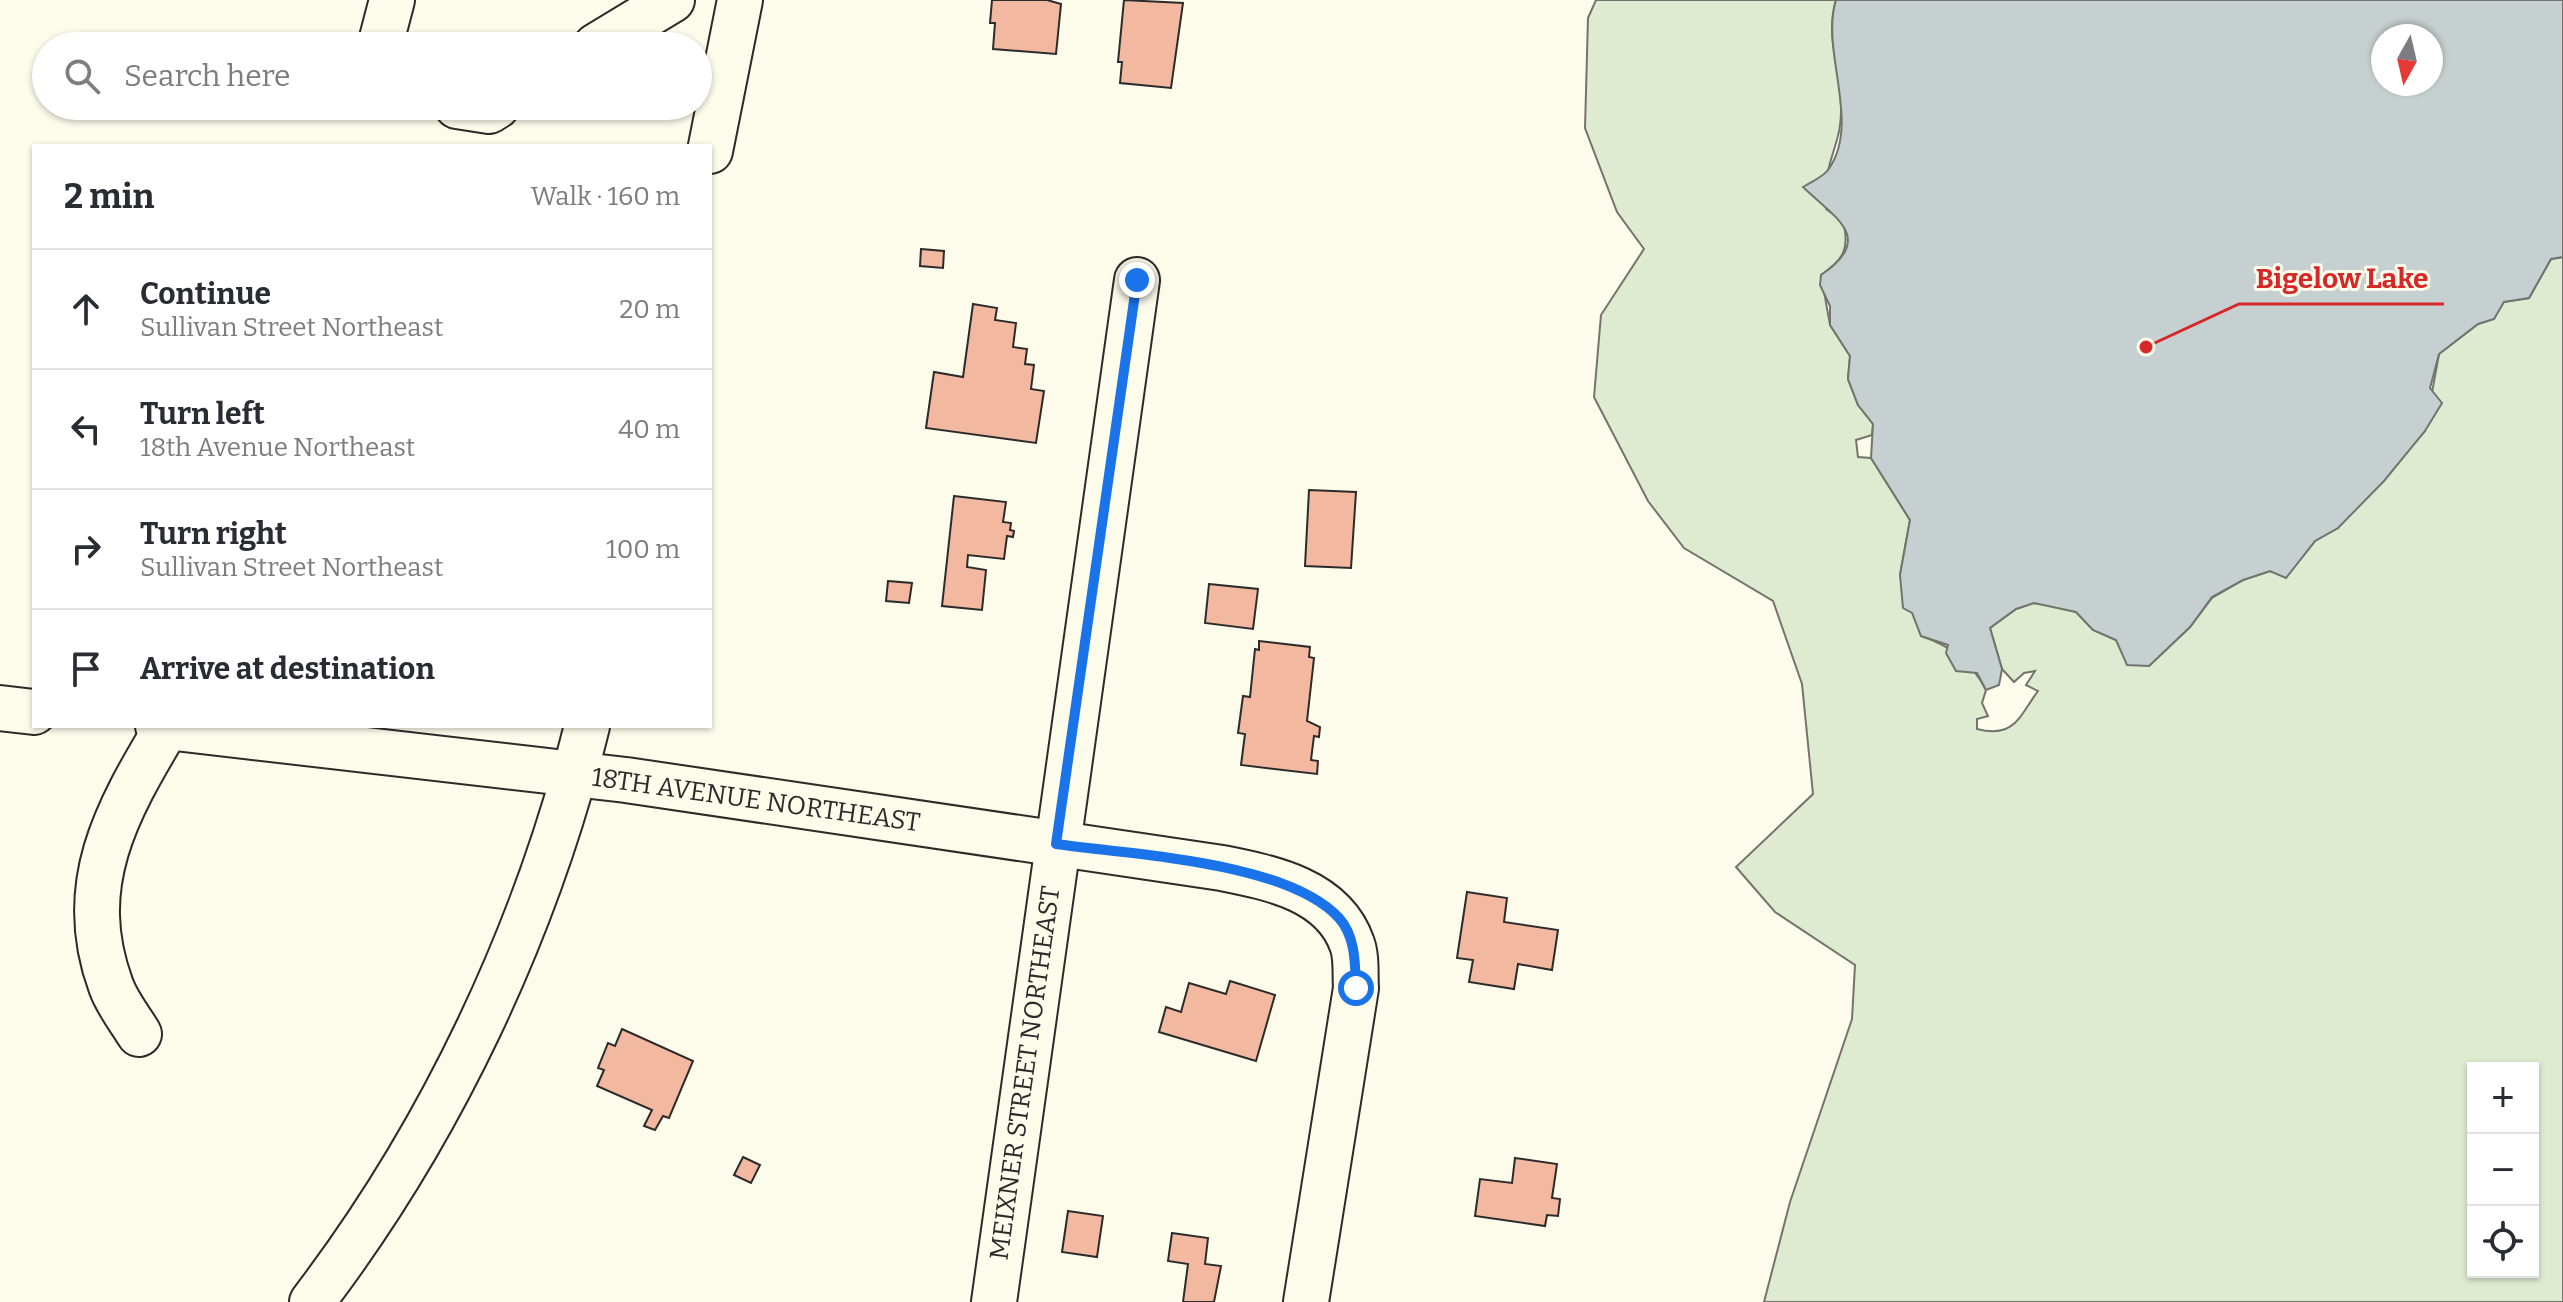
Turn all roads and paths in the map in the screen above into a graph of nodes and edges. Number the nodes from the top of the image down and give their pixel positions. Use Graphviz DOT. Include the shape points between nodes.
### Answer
graph roads {
  1 [pos="392,0"];
  2 [pos="672,0"];
  3 [pos="740,0"];
  4 [pos="384,32"];
  5 [pos="619,32"];
  6 [pos="711,144"];
  7 [pos="1137,280"];
  8 [pos="0,708"];
  9 [pos="32,712"];
  10 [pos="166,728"];
  11 [pos="176,728"];
  12 [pos="586,728"];
  13 [pos="575,774"];
  14 [pos="1056,844"];
  15 [pos="139,1034"];
  16 [pos="312,1302"];
  17 [pos="994,1302"];
  18 [pos="1306,1302"];
  1 -- 4 [label="street"];
  2 -- 5 [label="street"];
  3 -- 6 [label="street"];
  7 -- 14 [label="street, MEIXNER STREET NORTHEAST"];
  8 -- 9 [label="street"];
  10 -- 15 [label="street" via="118,811 98,881 101,952 112,989"];
  11 -- 13 [label="street, 18TH AVENUE NORTHEAST"];
  12 -- 13 [label="street"];
  13 -- 14 [label="street, 18TH AVENUE NORTHEAST"];
  13 -- 16 [label="street" via="536,895 456,1072 394,1180"];
  14 -- 17 [label="street, MEIXNER STREET NORTHEAST"];
  14 -- 18 [label="street, 18TH AVENUE NORTHEAST" via="1272,878 1311,894 1340,920 1353,947 1352,1033"];
}
